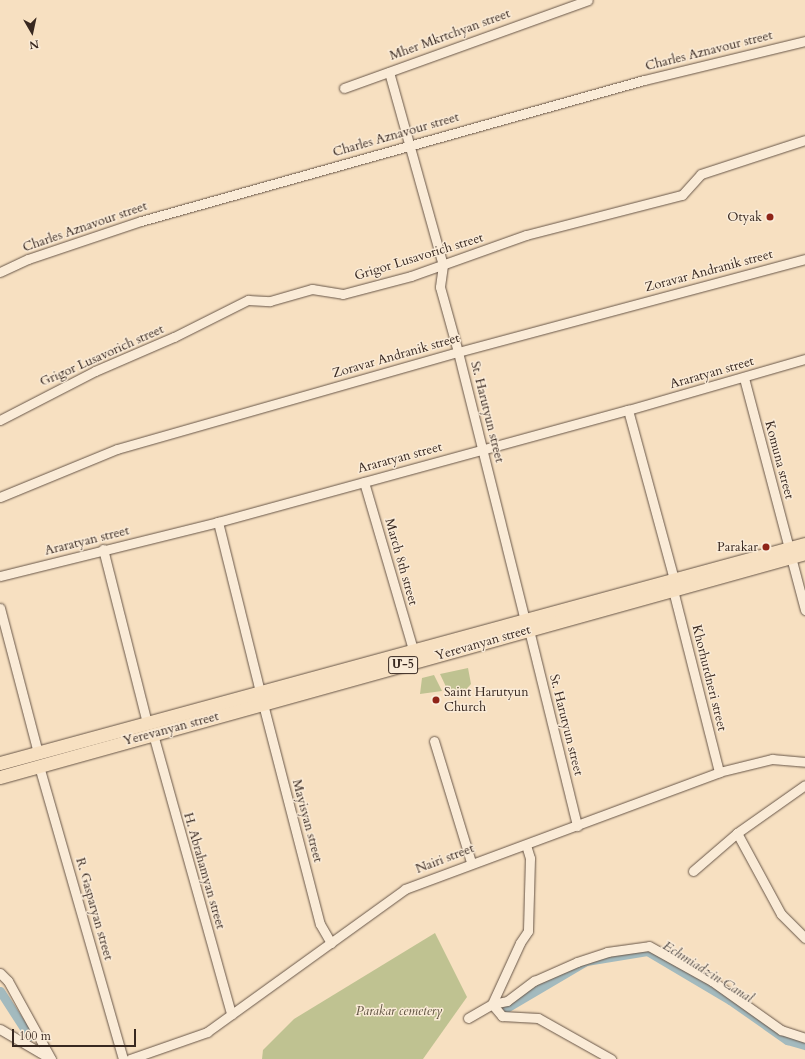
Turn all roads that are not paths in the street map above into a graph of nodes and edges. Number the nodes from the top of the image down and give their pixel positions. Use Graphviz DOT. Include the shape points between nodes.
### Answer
graph roads {
  1 [pos="588,0"];
  2 [pos="805,41"];
  3 [pos="389,72"];
  4 [pos="344,88"];
  5 [pos="805,140"];
  6 [pos="411,144"];
  7 [pos="805,258"];
  8 [pos="443,265"];
  9 [pos="0,272"];
  10 [pos="458,352"];
  11 [pos="805,359"];
  12 [pos="744,378"];
  13 [pos="628,410"];
  14 [pos="0,420"];
  15 [pos="482,449"];
  16 [pos="364,482"];
  17 [pos="0,497"];
  18 [pos="218,522"];
  19 [pos="805,544"];
  20 [pos="103,550"];
  21 [pos="790,553"];
  22 [pos="805,554"];
  23 [pos="0,576"];
  24 [pos="673,585"];
  25 [pos="0,608"];
  26 [pos="805,610"];
  27 [pos="527,625"];
  28 [pos="413,650"];
  29 [pos="261,698"];
  30 [pos="150,729"];
  31 [pos="434,741"];
  32 [pos="38,759"];
  33 [pos="805,762"];
  34 [pos="0,763"];
  35 [pos="719,772"];
  36 [pos="0,776"];
  37 [pos="805,785"];
  38 [pos="577,826"];
  39 [pos="737,834"];
  40 [pos="526,845"];
  41 [pos="471,862"];
  42 [pos="693,871"];
  43 [pos="805,938"];
  44 [pos="331,943"];
  45 [pos="0,973"];
  46 [pos="492,1004"];
  47 [pos="231,1014"];
  48 [pos="468,1018"];
  49 [pos="0,1028"];
  50 [pos="805,1038"];
  51 [pos="51,1059"];
  52 [pos="123,1059"];
  53 [pos="130,1059"];
  54 [pos="611,1059"];
  1 -- 3 [label="street, Mher Mkrtchyan street" via="466,42"];
  2 -- 6 [label="street, Charles Aznavour street" via="644,80"];
  3 -- 4 [label="street, Mher Mkrtchyan street"];
  3 -- 6 [label="street, St. Harutyun street"];
  5 -- 8 [label="street, Grigor Lusavorich street" via="701,174 682,195 526,236"];
  6 -- 8 [label="street, St. Harutyun street"];
  6 -- 9 [label="street, Charles Aznavour street" via="141,221 28,259"];
  7 -- 10 [label="street, Zoravar Andranik street"];
  8 -- 10 [label="street, St. Harutyun street" via="440,287"];
  8 -- 14 [label="street, Grigor Lusavorich street" via="343,294 312,289 270,301 248,300 174,337 95,371"];
  10 -- 15 [label="street, St. Harutyun street"];
  10 -- 17 [label="street, Zoravar Andranik street" via="117,449"];
  11 -- 12 [label="street, Araratyan street"];
  12 -- 13 [label="street, Araratyan street"];
  12 -- 21 [label="street, Komuna street"];
  13 -- 15 [label="street, Araratyan street"];
  13 -- 24 [label="street, Khorhurdneri street"];
  15 -- 16 [label="street, Araratyan street"];
  15 -- 27 [label="street, St. Harutyun street"];
  16 -- 18 [label="street, Araratyan street"];
  16 -- 28 [label="street, March 8th street"];
  18 -- 20 [label="street, Araratyan street"];
  18 -- 29 [label="street, Mayisyan street"];
  19 -- 21 [label="highway, Yerevanyan street / Մ-5"];
  20 -- 23 [label="street, Araratyan street"];
  20 -- 30 [label="street, H. Abrahamyan street"];
  21 -- 22 [label="highway, Yerevanyan street / Մ-5"];
  21 -- 24 [label="highway, Yerevanyan street / Մ-5"];
  21 -- 26 [label="street, Komuna street"];
  24 -- 27 [label="highway, Yerevanyan street / Մ-5"];
  24 -- 35 [label="street, Khorhurdneri street"];
  25 -- 32 [label="street, R. Gasparyan street"];
  27 -- 28 [label="highway, Yerevanyan street / Մ-5"];
  27 -- 29 [label="highway, Yerevanyan street / Մ-5"];
  27 -- 38 [label="street, St. Harutyun street"];
  28 -- 29 [label="highway, Yerevanyan street / Մ-5"];
  29 -- 30 [label="highway, Yerevanyan street / Մ-5"];
  29 -- 44 [label="street, Mayisyan street" via="320,924"];
  30 -- 32 [label="highway, Yerevanyan street / Մ-5"];
  30 -- 47 [label="street, H. Abrahamyan street"];
  31 -- 41 [label="street"];
  32 -- 34 [label="highway, Yerevanyan street / Մ-5"];
  32 -- 36 [label="highway, Yerevanyan street / Մ-5"];
  32 -- 52 [label="street, R. Gasparyan street"];
  33 -- 35 [label="street, Nairi street" via="772,759"];
  35 -- 38 [label="street, Nairi street"];
  37 -- 39 [label="street"];
  38 -- 40 [label="street, Nairi street"];
  39 -- 42 [label="street"];
  39 -- 43 [label="street" via="781,914"];
  40 -- 41 [label="street, Nairi street"];
  40 -- 46 [label="street" via="530,858 528,931"];
  41 -- 44 [label="street, Nairi street" via="405,889"];
  44 -- 47 [label="street, Nairi street"];
  45 -- 51 [label="street" via="8,980"];
  46 -- 48 [label="street"];
  46 -- 50 [label="street" via="507,1002 534,981 577,962 607,952 649,946 712,981 781,1030"];
  46 -- 54 [label="street" via="502,1016 538,1018"];
  47 -- 53 [label="street, Nairi street" via="206,1032"];
  49 -- 51 [label="street"];
}
